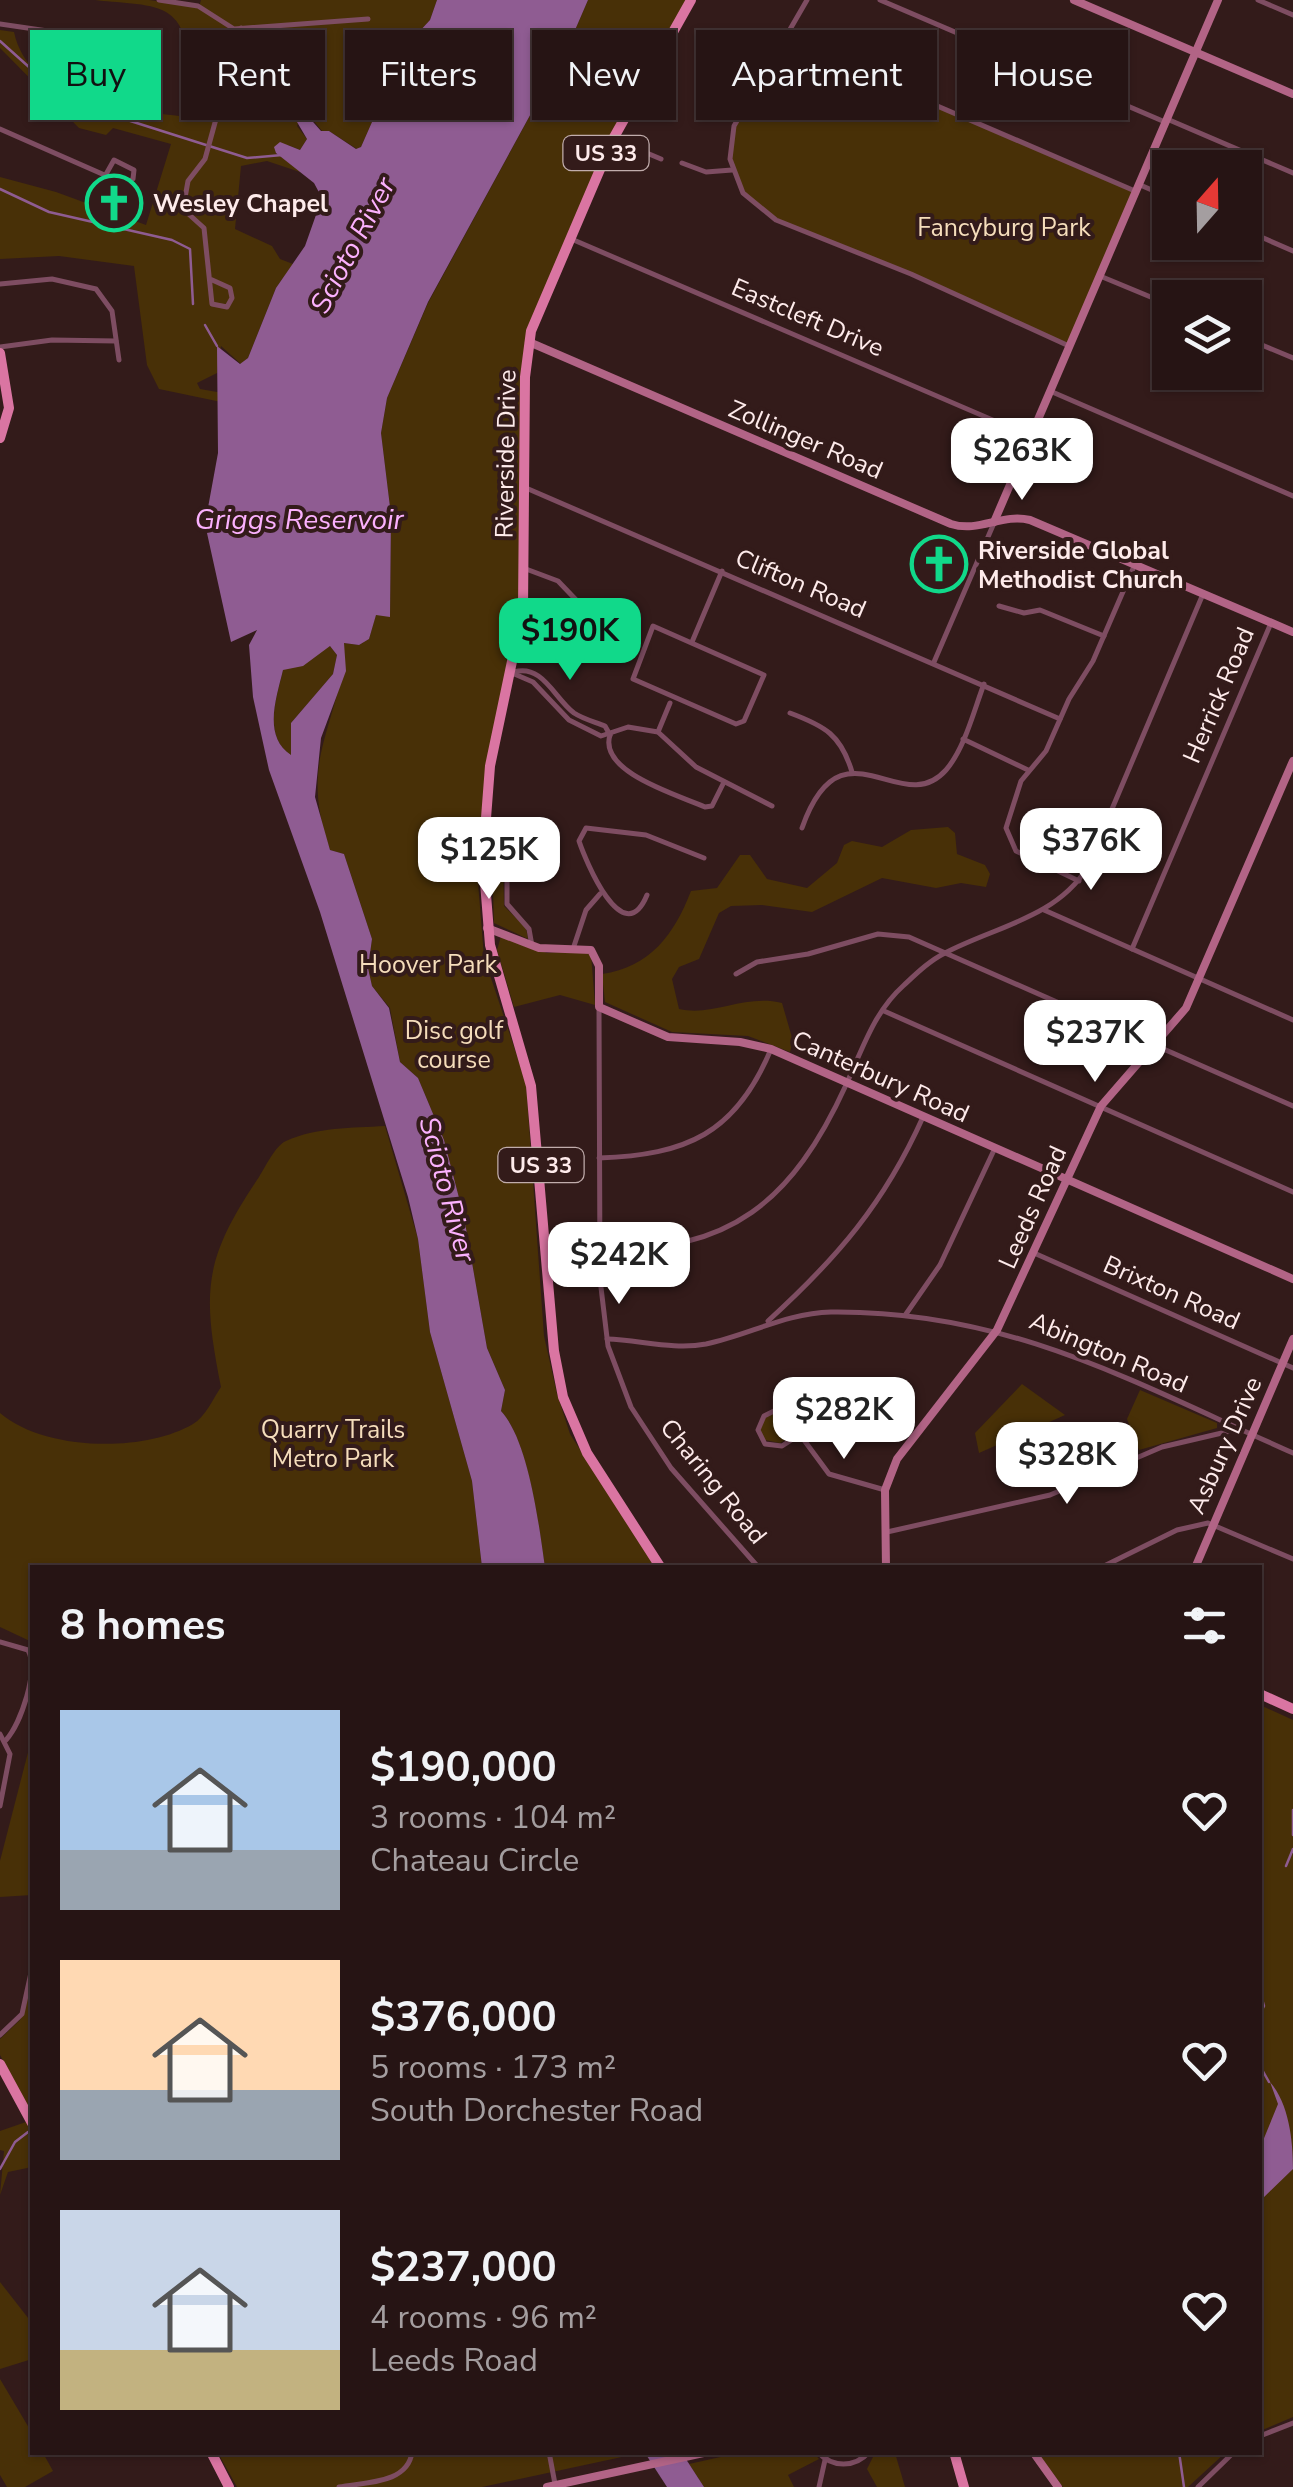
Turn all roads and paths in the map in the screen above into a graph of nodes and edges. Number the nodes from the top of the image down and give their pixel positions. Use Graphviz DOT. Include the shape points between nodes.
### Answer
graph roads {
  1 [pos="159,0"];
  2 [pos="691,0"];
  3 [pos="807,0"];
  4 [pos="880,0"];
  5 [pos="1074,0"];
  6 [pos="1218,0"];
  7 [pos="1258,0"];
  8 [pos="1293,15"];
  9 [pos="368,19"];
  10 [pos="0,24"];
  11 [pos="241,28"];
  12 [pos="39,30"];
  13 [pos="790,30"];
  14 [pos="1195,52"];
  15 [pos="1293,94"];
  16 [pos="937,104"];
  17 [pos="737,120"];
  18 [pos="1165,120"];
  19 [pos="0,129"];
  20 [pos="613,138"];
  21 [pos="661,159"];
  22 [pos="682,163"];
  23 [pos="732,170"];
  24 [pos="1293,173"];
  25 [pos="104,176"];
  26 [pos="1137,188"];
  27 [pos="1152,193"];
  28 [pos="1262,237"];
  29 [pos="569,238"];
  30 [pos="1293,251"];
  31 [pos="1100,276"];
  32 [pos="210,279"];
  33 [pos="0,284"];
  34 [pos="1152,298"];
  35 [pos="116,341"];
  36 [pos="529,342"];
  37 [pos="1262,345"];
  38 [pos="1069,346"];
  39 [pos="0,350"];
  40 [pos="1293,358"];
  41 [pos="119,360"];
  42 [pos="1050,391"];
  43 [pos="1030,436"];
  44 [pos="0,438"];
  45 [pos="525,488"];
  46 [pos="1293,496"];
  47 [pos="994,522"];
  48 [pos="1135,564"];
  49 [pos="524,568"];
  50 [pos="722,570"];
  51 [pos="1203,594"];
  52 [pos="998,606"];
  53 [pos="1270,623"];
  54 [pos="620,624"];
  55 [pos="1293,632"];
  56 [pos="1104,636"];
  57 [pos="692,642"];
  58 [pos="934,662"];
  59 [pos="512,673"];
  60 [pos="984,684"];
  61 [pos="670,703"];
  62 [pos="790,713"];
  63 [pos="1060,719"];
  64 [pos="658,732"];
  65 [pos="610,735"];
  66 [pos="962,739"];
  67 [pos="1293,760"];
  68 [pos="1028,770"];
  69 [pos="852,772"];
  70 [pos="724,782"];
  71 [pos="772,806"];
  72 [pos="802,828"];
  73 [pos="507,850"];
  74 [pos="704,858"];
  75 [pos="1079,880"];
  76 [pos="600,894"];
  77 [pos="646,895"];
  78 [pos="1043,910"];
  79 [pos="487,928"];
  80 [pos="532,946"];
  81 [pos="574,946"];
  82 [pos="1132,949"];
  83 [pos="946,952"];
  84 [pos="736,974"];
  85 [pos="1200,979"];
  86 [pos="599,1007"];
  87 [pos="883,1010"];
  88 [pos="1293,1020"];
  89 [pos="1158,1046"];
  90 [pos="770,1050"];
  91 [pos="848,1082"];
  92 [pos="1101,1106"];
  93 [pos="1293,1106"];
  94 [pos="924,1116"];
  95 [pos="995,1148"];
  96 [pos="600,1158"];
  97 [pos="1067,1179"];
  98 [pos="1293,1192"];
  99 [pos="599,1250"];
  100 [pos="1034,1253"];
  101 [pos="1293,1280"];
  102 [pos="906,1314"];
  103 [pos="765,1323"];
  104 [pos="998,1330"];
  105 [pos="607,1339"];
  106 [pos="1293,1340"];
  107 [pos="1282,1363"];
  108 [pos="1293,1368"];
  109 [pos="1239,1429"];
  110 [pos="1251,1435"];
  111 [pos="800,1436"];
  112 [pos="1293,1453"];
  113 [pos="885,1490"];
  114 [pos="1211,1524"];
  115 [pos="884,1533"];
  116 [pos="1293,1559"];
  117 [pos="660,1565"];
  118 [pos="756,1565"];
  119 [pos="886,1565"];
  120 [pos="1106,1565"];
  121 [pos="1195,1565"];
  122 [pos="0,1642"];
  123 [pos="30,1655"];
  124 [pos="30,1669"];
  125 [pos="1262,1695"];
  126 [pos="1293,1708"];
  127 [pos="3,1737"];
  128 [pos="0,1806"];
  129 [pos="30,1977"];
  130 [pos="0,2035"];
  131 [pos="0,2064"];
  132 [pos="30,2119"];
  133 [pos="1293,2423"];
  134 [pos="1262,2435"];
  135 [pos="213,2455"];
  136 [pos="411,2455"];
  137 [pos="550,2455"];
  138 [pos="695,2455"];
  139 [pos="821,2455"];
  140 [pos="863,2455"];
  141 [pos="955,2455"];
  142 [pos="1035,2455"];
  143 [pos="1231,2455"];
  144 [pos="825,2460"];
  145 [pos="555,2486"];
  146 [pos="230,2487"];
  147 [pos="340,2487"];
  148 [pos="546,2487"];
  149 [pos="820,2487"];
  150 [pos="964,2487"];
  151 [pos="1058,2487"];
  152 [pos="1198,2487"];
  1 -- 11 [label="street" via="194,5"];
  2 -- 20 [label="main road, Riverside Drive / US 33"];
  3 -- 13 [label="street"];
  4 -- 18 [label="street"];
  5 -- 14 [label="street"];
  6 -- 14 [label="street"];
  7 -- 8 [label="street"];
  9 -- 11 [label="street"];
  10 -- 12 [label="street"];
  11 -- 32 [label="street" via="216,125 182,203 204,228"];
  14 -- 15 [label="street"];
  14 -- 18 [label="street"];
  16 -- 26 [label="street"];
  17 -- 23 [label="street"];
  18 -- 24 [label="street"];
  18 -- 26 [label="street"];
  19 -- 25 [label="street"];
  20 -- 21 [label="street"];
  20 -- 29 [label="main road, Riverside Drive / US 33"];
  22 -- 23 [label="street" via="706,172"];
  23 -- 38 [label="street" via="742,193 776,220"];
  25 -- 25 [label="street" via="124,184 134,170 112,161"];
  26 -- 27 [label="street"];
  26 -- 31 [label="street"];
  28 -- 30 [label="street"];
  29 -- 36 [label="main road, Riverside Drive / US 33"];
  29 -- 43 [label="street, Eastcleft Drive"];
  31 -- 34 [label="street"];
  31 -- 38 [label="street"];
  32 -- 32 [label="street" via="212,304 227,307 230,288"];
  33 -- 35 [label="street" via="52,279 96,289 112,311"];
  35 -- 39 [label="street" via="52,340"];
  35 -- 41 [label="street"];
  36 -- 45 [label="main road, Riverside Drive / US 33"];
  36 -- 47 [label="street, Zollinger Road" via="958,526"];
  37 -- 40 [label="street"];
  38 -- 42 [label="street"];
  39 -- 44 [label="main road" via="9,408"];
  42 -- 43 [label="street"];
  42 -- 46 [label="street"];
  43 -- 47 [label="street"];
  45 -- 49 [label="main road, Riverside Drive / US 33"];
  45 -- 50 [label="street, Clifton Road"];
  47 -- 48 [label="street, Zollinger Road" via="1030,520"];
  47 -- 58 [label="street"];
  48 -- 51 [label="street, Zollinger Road"];
  48 -- 56 [label="street"];
  49 -- 54 [label="street" via="558,581 581,606"];
  49 -- 59 [label="main road, Riverside Drive / US 33"];
  50 -- 57 [label="street"];
  50 -- 58 [label="street, Clifton Road"];
  51 -- 53 [label="street, Zollinger Road"];
  51 -- 75 [label="street"];
  52 -- 56 [label="street" via="1040,610"];
  53 -- 55 [label="street, Zollinger Road"];
  53 -- 82 [label="street, Herrick Road"];
  56 -- 63 [label="street"];
  57 -- 57 [label="street" via="764,675 740,724 633,677 653,626"];
  58 -- 60 [label="street, Clifton Road"];
  59 -- 65 [label="street" via="540,687 570,720"];
  59 -- 79 [label="main road, Riverside Drive / US 33" via="487,792"];
  60 -- 63 [label="street, Clifton Road"];
  60 -- 66 [label="street"];
  61 -- 64 [label="street"];
  62 -- 69 [label="street" via="834,733"];
  63 -- 68 [label="street" via="1046,751"];
  64 -- 65 [label="street" via="628,727"];
  64 -- 70 [label="street"];
  65 -- 70 [label="street" via="614,761 705,807"];
  66 -- 68 [label="street"];
  66 -- 69 [label="street" via="947,769 932,781 898,784"];
  67 -- 85 [label="street, Leeds Road"];
  68 -- 75 [label="street" via="1008,813 1010,842 1023,856"];
  69 -- 72 [label="street" via="819,792"];
  70 -- 71 [label="street"];
  73 -- 80 [label="street" via="507,904 529,929"];
  74 -- 76 [label="street" via="646,835 590,826 579,841"];
  75 -- 78 [label="street"];
  76 -- 77 [label="street" via="630,910"];
  76 -- 81 [label="street" via="586,910"];
  78 -- 82 [label="street"];
  78 -- 83 [label="street"];
  79 -- 80 [label="street"];
  79 -- 117 [label="main road, Riverside Drive / US 33" via="531,1086 563,1396 587,1453"];
  80 -- 81 [label="street"];
  81 -- 86 [label="street" via="598,959"];
  82 -- 85 [label="street"];
  83 -- 84 [label="street" via="878,934 757,962"];
  83 -- 87 [label="street"];
  83 -- 89 [label="street"];
  85 -- 88 [label="street"];
  85 -- 89 [label="street, Leeds Road"];
  86 -- 90 [label="street, Canterbury Road" via="668,1038"];
  86 -- 96 [label="street, Charing Road"];
  87 -- 91 [label="street"];
  87 -- 92 [label="street"];
  89 -- 92 [label="street, Leeds Road"];
  89 -- 93 [label="street"];
  90 -- 91 [label="street, Canterbury Road"];
  90 -- 96 [label="street" via="745,1098 700,1138 668,1152"];
  91 -- 94 [label="street, Canterbury Road"];
  91 -- 99 [label="street" via="800,1166 745,1218 679,1246"];
  92 -- 97 [label="street, Leeds Road"];
  92 -- 98 [label="street"];
  94 -- 95 [label="street, Canterbury Road"];
  94 -- 103 [label="street" via="862,1227"];
  95 -- 97 [label="street, Canterbury Road"];
  95 -- 102 [label="street" via="940,1265"];
  96 -- 99 [label="street, Charing Road"];
  97 -- 100 [label="street, Leeds Road"];
  97 -- 101 [label="street, Canterbury Road"];
  99 -- 105 [label="street, Charing Road"];
  100 -- 104 [label="street, Leeds Road"];
  100 -- 107 [label="street, Brixton Road"];
  102 -- 103 [label="street, Abington Road" via="825,1312"];
  102 -- 104 [label="street, Abington Road"];
  103 -- 105 [label="street, Abington Road" via="691,1346"];
  104 -- 109 [label="street, Abington Road"];
  104 -- 113 [label="street, Leeds Road" via="902,1450"];
  105 -- 118 [label="street, Charing Road" via="630,1408 671,1468"];
  106 -- 107 [label="street, Asbury Drive"];
  107 -- 108 [label="street, Brixton Road"];
  107 -- 110 [label="street, Asbury Drive"];
  109 -- 110 [label="street, Abington Road"];
  109 -- 115 [label="street" via="1162,1447 1050,1495"];
  110 -- 112 [label="street, Abington Road"];
  110 -- 114 [label="street, Asbury Drive"];
  111 -- 111 [label="street" via="773,1447 758,1430 764,1416 810,1393 826,1411"];
  111 -- 113 [label="street" via="829,1474"];
  113 -- 115 [label="street, Leeds Road"];
  114 -- 116 [label="street"];
  114 -- 120 [label="street" via="1177,1530"];
  114 -- 121 [label="street, Asbury Drive"];
  115 -- 119 [label="street, Leeds Road"];
  122 -- 123 [label="street"];
  124 -- 127 [label="street" via="18,1722"];
  125 -- 126 [label="main road"];
  127 -- 128 [label="street" via="10,1761"];
  129 -- 130 [label="street" via="22,2014"];
  131 -- 132 [label="main road"];
  133 -- 134 [label="street"];
  135 -- 146 [label="main road"];
  136 -- 147 [label="street" via="396,2476"];
  137 -- 145 [label="street"];
  138 -- 145 [label="street"];
  139 -- 144 [label="street"];
  140 -- 144 [label="street" via="844,2464"];
  141 -- 150 [label="main road"];
  142 -- 151 [label="street"];
  143 -- 152 [label="street"];
  144 -- 149 [label="street"];
  145 -- 148 [label="street"];
}
